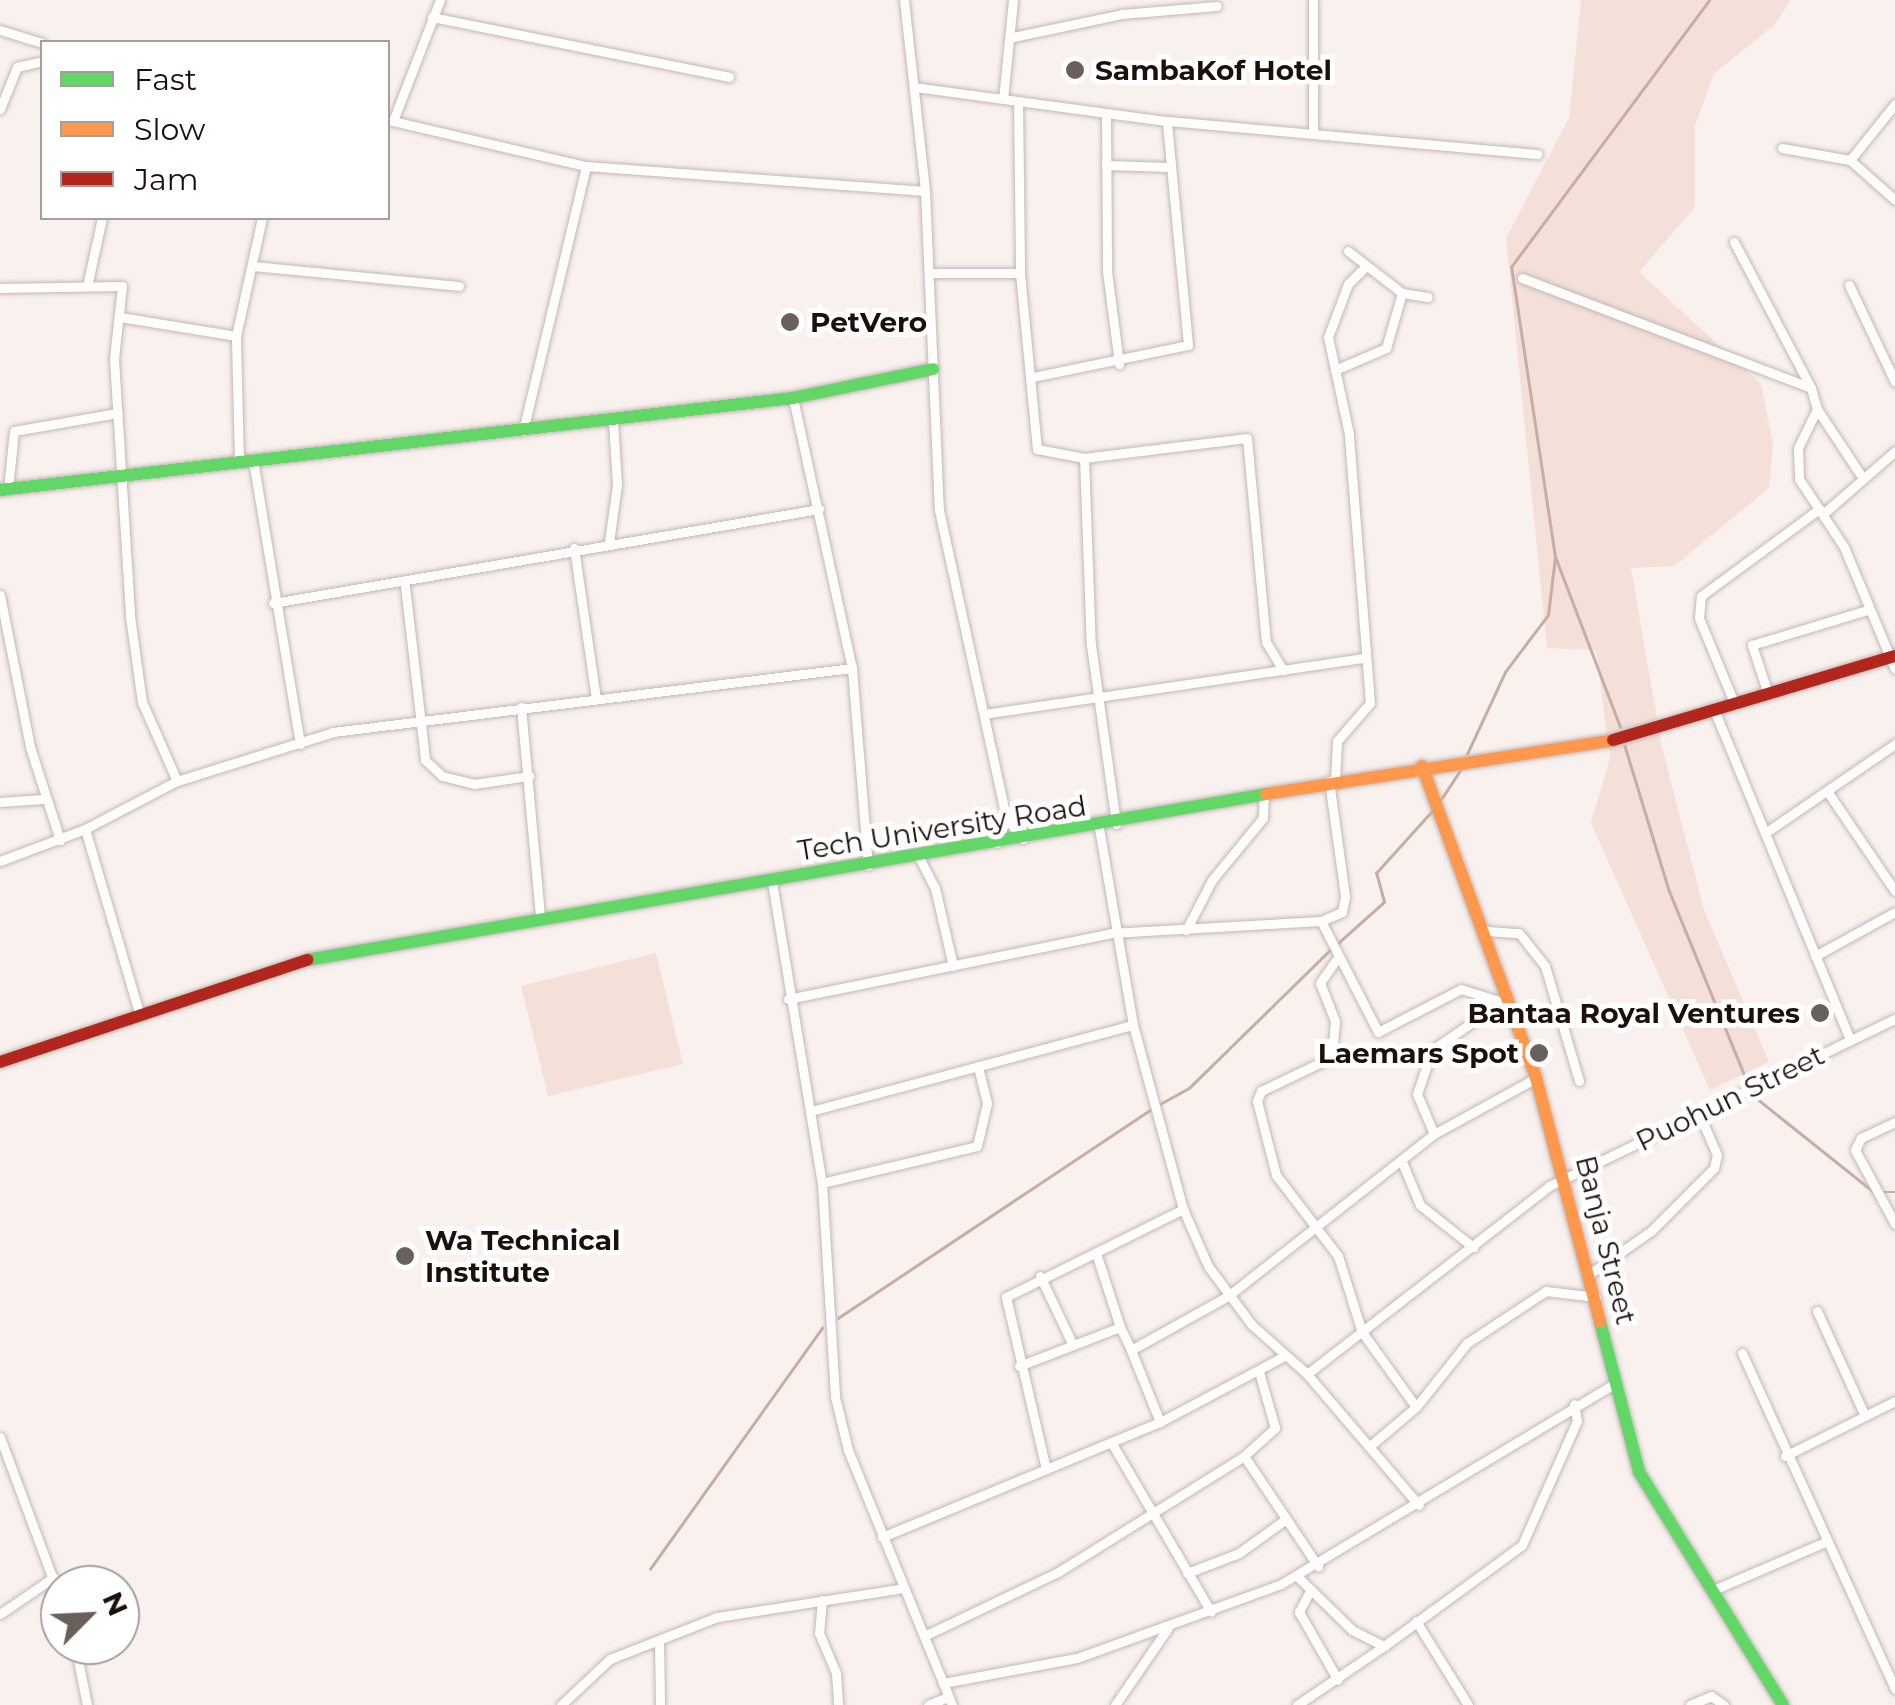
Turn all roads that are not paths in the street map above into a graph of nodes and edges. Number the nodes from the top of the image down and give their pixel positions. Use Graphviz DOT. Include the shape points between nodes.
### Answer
graph roads {
  1 [pos="440,0"];
  2 [pos="904,0"];
  3 [pos="1014,0"];
  4 [pos="1313,0"];
  5 [pos="1217,6"];
  6 [pos="432,17"];
  7 [pos="0,30"];
  8 [pos="1013,37"];
  9 [pos="40,41"];
  10 [pos="40,61"];
  11 [pos="728,77"];
  12 [pos="914,87"];
  13 [pos="1003,99"];
  14 [pos="1018,101"];
  15 [pos="1895,104"];
  16 [pos="0,109"];
  17 [pos="1106,113"];
  18 [pos="1167,120"];
  19 [pos="390,121"];
  20 [pos="1313,131"];
  21 [pos="1782,148"];
  22 [pos="1538,154"];
  23 [pos="1850,160"];
  24 [pos="586,166"];
  25 [pos="1106,166"];
  26 [pos="1169,167"];
  27 [pos="925,191"];
  28 [pos="1895,200"];
  29 [pos="102,220"];
  30 [pos="262,220"];
  31 [pos="1734,242"];
  32 [pos="1348,251"];
  33 [pos="252,266"];
  34 [pos="1365,267"];
  35 [pos="930,273"];
  36 [pos="1020,273"];
  37 [pos="1522,278"];
  38 [pos="88,282"];
  39 [pos="1850,285"];
  40 [pos="459,286"];
  41 [pos="0,288"];
  42 [pos="1402,292"];
  43 [pos="1428,297"];
  44 [pos="120,317"];
  45 [pos="236,336"];
  46 [pos="1119,364"];
  47 [pos="933,369"];
  48 [pos="1335,370"];
  49 [pos="1033,376"];
  50 [pos="1895,380"];
  51 [pos="1811,388"];
  52 [pos="792,398"];
  53 [pos="1817,409"];
  54 [pos="118,414"];
  55 [pos="612,421"];
  56 [pos="523,432"];
  57 [pos="1895,451"];
  58 [pos="1084,458"];
  59 [pos="246,461"];
  60 [pos="1860,474"];
  61 [pos="122,475"];
  62 [pos="4,489"];
  63 [pos="819,509"];
  64 [pos="1821,512"];
  65 [pos="609,542"];
  66 [pos="574,548"];
  67 [pos="405,586"];
  68 [pos="0,595"];
  69 [pos="273,603"];
  70 [pos="1867,610"];
  71 [pos="6,651"];
  72 [pos="1364,658"];
  73 [pos="1893,660"];
  74 [pos="852,668"];
  75 [pos="1283,670"];
  76 [pos="1768,694"];
  77 [pos="596,698"];
  78 [pos="1096,698"];
  79 [pos="1735,705"];
  80 [pos="521,707"];
  81 [pos="1715,712"];
  82 [pos="984,714"];
  83 [pos="415,720"];
  84 [pos="300,744"];
  85 [pos="1895,744"];
  86 [pos="1422,766"];
  87 [pos="529,776"];
  88 [pos="176,780"];
  89 [pos="1332,780"];
  90 [pos="1264,794"];
  91 [pos="1829,794"];
  92 [pos="43,799"];
  93 [pos="0,802"];
  94 [pos="1006,818"];
  95 [pos="1116,824"];
  96 [pos="1099,828"];
  97 [pos="85,829"];
  98 [pos="1765,833"];
  99 [pos="1023,839"];
  100 [pos="60,840"];
  101 [pos="997,844"];
  102 [pos="919,858"];
  103 [pos="0,860"];
  104 [pos="868,866"];
  105 [pos="772,882"];
  106 [pos="1895,891"];
  107 [pos="1895,912"];
  108 [pos="540,916"];
  109 [pos="1321,921"];
  110 [pos="1186,930"];
  111 [pos="1487,931"];
  112 [pos="1111,933"];
  113 [pos="1815,956"];
  114 [pos="1336,960"];
  115 [pos="953,966"];
  116 [pos="788,1000"];
  117 [pos="1506,1000"];
  118 [pos="139,1012"];
  119 [pos="1895,1018"];
  120 [pos="1133,1025"];
  121 [pos="1850,1039"];
  122 [pos="0,1062"];
  123 [pos="978,1066"];
  124 [pos="1536,1078"];
  125 [pos="1579,1081"];
  126 [pos="811,1111"];
  127 [pos="1698,1112"];
  128 [pos="1895,1122"];
  129 [pos="1434,1134"];
  130 [pos="1402,1162"];
  131 [pos="1566,1178"];
  132 [pos="822,1183"];
  133 [pos="1184,1209"];
  134 [pos="1895,1224"];
  135 [pos="1308,1226"];
  136 [pos="1474,1246"];
  137 [pos="1096,1253"];
  138 [pos="1591,1273"];
  139 [pos="1040,1276"];
  140 [pos="1228,1296"];
  141 [pos="1596,1297"];
  142 [pos="1817,1311"];
  143 [pos="1120,1327"];
  144 [pos="1362,1332"];
  145 [pos="1072,1344"];
  146 [pos="1131,1350"];
  147 [pos="1742,1353"];
  148 [pos="1284,1356"];
  149 [pos="1019,1366"];
  150 [pos="1258,1372"];
  151 [pos="1307,1374"];
  152 [pos="1615,1382"];
  153 [pos="1895,1401"];
  154 [pos="1574,1404"];
  155 [pos="1416,1407"];
  156 [pos="1865,1416"];
  157 [pos="1160,1422"];
  158 [pos="0,1437"];
  159 [pos="1111,1442"];
  160 [pos="1370,1446"];
  161 [pos="1244,1456"];
  162 [pos="1785,1456"];
  163 [pos="1046,1469"];
  164 [pos="1420,1505"];
  165 [pos="1154,1517"];
  166 [pos="1286,1519"];
  167 [pos="882,1537"];
  168 [pos="1824,1543"];
  169 [pos="49,1565"];
  170 [pos="1318,1566"];
  171 [pos="1188,1573"];
  172 [pos="1297,1576"];
  173 [pos="40,1587"];
  174 [pos="904,1588"];
  175 [pos="1310,1591"];
  176 [pos="1710,1591"];
  177 [pos="822,1600"];
  178 [pos="1211,1612"];
  179 [pos="0,1614"];
  180 [pos="1416,1621"];
  181 [pos="1168,1628"];
  182 [pos="924,1636"];
  183 [pos="660,1640"];
  184 [pos="1384,1646"];
  185 [pos="78,1665"];
  186 [pos="1338,1680"];
  187 [pos="943,1684"];
  188 [pos="1895,1690"];
  189 [pos="950,1701"];
  190 [pos="87,1705"];
  191 [pos="561,1705"];
  192 [pos="660,1705"];
  193 [pos="838,1705"];
  194 [pos="928,1705"];
  195 [pos="1115,1705"];
  196 [pos="1297,1705"];
  197 [pos="1468,1705"];
  198 [pos="1690,1705"];
  199 [pos="1724,1705"];
  200 [pos="1783,1705"];
  1 -- 6 [label="street"];
  2 -- 12 [label="street"];
  3 -- 8 [label="street"];
  4 -- 20 [label="street"];
  5 -- 8 [label="street" via="1122,14"];
  6 -- 11 [label="street"];
  6 -- 19 [label="street"];
  7 -- 9 [label="street"];
  8 -- 13 [label="street"];
  10 -- 16 [label="street" via="17,67"];
  12 -- 13 [label="street"];
  12 -- 27 [label="street"];
  13 -- 14 [label="street"];
  14 -- 17 [label="street"];
  14 -- 36 [label="street"];
  15 -- 23 [label="street"];
  17 -- 18 [label="street"];
  17 -- 25 [label="street"];
  18 -- 20 [label="street"];
  18 -- 26 [label="street"];
  19 -- 24 [label="street"];
  20 -- 22 [label="street"];
  21 -- 23 [label="street"];
  23 -- 28 [label="street"];
  24 -- 27 [label="street"];
  24 -- 56 [label="street"];
  25 -- 26 [label="street"];
  25 -- 46 [label="street"];
  26 -- 46 [label="street" via="1188,346"];
  27 -- 35 [label="street"];
  29 -- 38 [label="street"];
  30 -- 33 [label="street"];
  31 -- 51 [label="street"];
  32 -- 34 [label="street"];
  33 -- 40 [label="street"];
  33 -- 45 [label="street"];
  34 -- 42 [label="street"];
  34 -- 48 [label="street" via="1348,284 1328,336"];
  35 -- 36 [label="street"];
  35 -- 47 [label="street"];
  36 -- 49 [label="street"];
  37 -- 51 [label="street"];
  38 -- 41 [label="street"];
  38 -- 44 [label="street" via="122,286"];
  39 -- 50 [label="street"];
  42 -- 43 [label="street"];
  42 -- 48 [label="street" via="1386,348"];
  44 -- 45 [label="street"];
  44 -- 54 [label="street"];
  45 -- 59 [label="street"];
  46 -- 49 [label="street"];
  47 -- 52 [label="street"];
  47 -- 82 [label="street" via="939,510"];
  48 -- 72 [label="street" via="1349,434"];
  49 -- 58 [label="street" via="1036,450"];
  51 -- 53 [label="street"];
  52 -- 55 [label="street"];
  52 -- 63 [label="street"];
  53 -- 60 [label="street"];
  53 -- 64 [label="street" via="1798,448 1799,479"];
  54 -- 61 [label="street"];
  54 -- 62 [label="street" via="14,432"];
  55 -- 56 [label="street"];
  55 -- 65 [label="street" via="617,485"];
  56 -- 59 [label="street"];
  57 -- 60 [label="street"];
  58 -- 75 [label="street" via="1247,438 1266,642"];
  58 -- 78 [label="street"];
  59 -- 61 [label="street"];
  59 -- 69 [label="street"];
  60 -- 64 [label="street"];
  61 -- 62 [label="street"];
  61 -- 88 [label="street" via="142,702"];
  63 -- 65 [label="street"];
  63 -- 74 [label="street"];
  64 -- 70 [label="street"];
  64 -- 79 [label="street" via="1698,602 1718,675"];
  65 -- 66 [label="street"];
  66 -- 67 [label="street"];
  66 -- 77 [label="street"];
  67 -- 69 [label="street"];
  67 -- 83 [label="street"];
  68 -- 71 [label="street"];
  69 -- 84 [label="street"];
  70 -- 73 [label="street"];
  70 -- 76 [label="street" via="1752,645"];
  71 -- 92 [label="street"];
  72 -- 75 [label="street"];
  72 -- 89 [label="street" via="1370,703 1334,746"];
  73 -- 76 [label="street, Tech University Road"];
  74 -- 77 [label="street"];
  74 -- 104 [label="street"];
  75 -- 78 [label="street"];
  76 -- 79 [label="street, Tech University Road"];
  77 -- 80 [label="street"];
  78 -- 82 [label="street"];
  78 -- 95 [label="street"];
  79 -- 81 [label="street, Tech University Road"];
  80 -- 83 [label="street"];
  80 -- 87 [label="street"];
  81 -- 86 [label="street, Tech University Road" via="1616,740"];
  81 -- 98 [label="street"];
  82 -- 94 [label="street"];
  83 -- 84 [label="street"];
  83 -- 87 [label="street" via="425,760 442,776 474,784"];
  84 -- 88 [label="street"];
  85 -- 91 [label="street"];
  86 -- 89 [label="street, Tech University Road"];
  86 -- 111 [label="street, Banja Street"];
  87 -- 108 [label="street"];
  88 -- 97 [label="street"];
  89 -- 90 [label="street, Tech University Road"];
  89 -- 109 [label="street" via="1345,896 1342,912"];
  90 -- 95 [label="street, Tech University Road"];
  90 -- 110 [label="street" via="1263,818"];
  91 -- 98 [label="street"];
  91 -- 106 [label="street"];
  92 -- 93 [label="street"];
  92 -- 100 [label="street"];
  94 -- 99 [label="street"];
  94 -- 101 [label="street"];
  95 -- 96 [label="street, Tech University Road"];
  96 -- 99 [label="street, Tech University Road"];
  96 -- 112 [label="street"];
  97 -- 100 [label="street"];
  97 -- 118 [label="street"];
  98 -- 113 [label="street"];
  99 -- 101 [label="street, Tech University Road"];
  100 -- 103 [label="street"];
  101 -- 102 [label="street, Tech University Road"];
  102 -- 104 [label="street, Tech University Road"];
  102 -- 115 [label="street" via="935,888"];
  104 -- 105 [label="street, Tech University Road"];
  105 -- 108 [label="street, Tech University Road"];
  105 -- 116 [label="street"];
  107 -- 113 [label="street"];
  108 -- 118 [label="street, Tech University Road" via="318,956"];
  109 -- 110 [label="street"];
  109 -- 114 [label="street"];
  110 -- 112 [label="street"];
  111 -- 117 [label="street, Banja Street"];
  111 -- 125 [label="street" via="1519,933 1545,966"];
  112 -- 115 [label="street"];
  112 -- 120 [label="street"];
  113 -- 121 [label="street"];
  114 -- 117 [label="street" via="1378,1032 1461,989"];
  114 -- 135 [label="street" via="1320,983 1334,1021 1332,1057 1256,1096 1276,1175"];
  115 -- 116 [label="street"];
  116 -- 126 [label="street"];
  117 -- 124 [label="street, Banja Street"];
  117 -- 129 [label="street" via="1432,1050 1417,1094"];
  118 -- 122 [label="street, Tech University Road"];
  119 -- 121 [label="street, Puohun Street"];
  120 -- 123 [label="street"];
  120 -- 133 [label="street"];
  121 -- 127 [label="street, Puohun Street"];
  123 -- 126 [label="street"];
  123 -- 132 [label="street" via="987,1104 977,1146"];
  124 -- 129 [label="street"];
  124 -- 131 [label="street, Banja Street"];
  126 -- 132 [label="street"];
  127 -- 131 [label="street, Puohun Street"];
  127 -- 138 [label="street" via="1718,1154 1714,1168 1660,1223"];
  128 -- 134 [label="street" via="1860,1138 1854,1150"];
  129 -- 130 [label="street"];
  130 -- 135 [label="street"];
  130 -- 136 [label="street" via="1420,1205"];
  131 -- 136 [label="street, Puohun Street"];
  131 -- 138 [label="street, Banja Street"];
  132 -- 167 [label="street" via="835,1397"];
  133 -- 137 [label="street"];
  133 -- 140 [label="street"];
  135 -- 140 [label="street"];
  135 -- 144 [label="street" via="1348,1273"];
  136 -- 144 [label="street, Puohun Street"];
  137 -- 139 [label="street"];
  137 -- 143 [label="street"];
  138 -- 141 [label="street, Banja Street"];
  139 -- 145 [label="street"];
  139 -- 149 [label="street" via="1006,1297"];
  140 -- 146 [label="street"];
  140 -- 148 [label="street"];
  141 -- 152 [label="street, Banja Street"];
  141 -- 155 [label="street" via="1546,1291 1467,1344"];
  142 -- 156 [label="street"];
  143 -- 145 [label="street"];
  143 -- 146 [label="street"];
  144 -- 151 [label="street, Puohun Street"];
  144 -- 155 [label="street"];
  145 -- 149 [label="street"];
  146 -- 157 [label="street"];
  147 -- 162 [label="street"];
  148 -- 150 [label="street"];
  148 -- 151 [label="street"];
  149 -- 163 [label="street"];
  150 -- 157 [label="street"];
  150 -- 161 [label="street" via="1275,1428"];
  151 -- 160 [label="street"];
  152 -- 154 [label="street"];
  152 -- 176 [label="street, Banja Street" via="1639,1472"];
  153 -- 156 [label="street"];
  154 -- 164 [label="street"];
  154 -- 180 [label="street" via="1577,1421 1522,1545"];
  155 -- 160 [label="street"];
  156 -- 162 [label="street"];
  157 -- 159 [label="street"];
  158 -- 169 [label="street"];
  159 -- 163 [label="street"];
  159 -- 165 [label="street"];
  160 -- 164 [label="street"];
  161 -- 165 [label="street"];
  161 -- 166 [label="street"];
  162 -- 168 [label="street"];
  163 -- 167 [label="street"];
  164 -- 170 [label="street"];
  165 -- 171 [label="street"];
  165 -- 182 [label="street"];
  166 -- 170 [label="street"];
  166 -- 171 [label="street" via="1238,1552"];
  167 -- 174 [label="street"];
  168 -- 176 [label="street"];
  168 -- 188 [label="street"];
  170 -- 172 [label="street"];
  171 -- 178 [label="street"];
  172 -- 175 [label="street"];
  172 -- 178 [label="street"];
  173 -- 179 [label="street"];
  174 -- 177 [label="street"];
  174 -- 182 [label="street"];
  175 -- 184 [label="street" via="1352,1630"];
  175 -- 186 [label="street" via="1298,1612"];
  176 -- 200 [label="street, Banja Street"];
  177 -- 183 [label="street" via="717,1616"];
  177 -- 193 [label="street" via="819,1633 836,1673"];
  178 -- 181 [label="street"];
  180 -- 184 [label="street"];
  180 -- 197 [label="street"];
  181 -- 187 [label="street" via="1076,1658"];
  181 -- 195 [label="street"];
  182 -- 187 [label="street"];
  183 -- 191 [label="street" via="610,1660"];
  183 -- 192 [label="street"];
  184 -- 186 [label="street"];
  185 -- 190 [label="street"];
  186 -- 196 [label="street"];
  187 -- 189 [label="street"];
  189 -- 194 [label="street"];
  198 -- 199 [label="street" via="1711,1696"];
}
